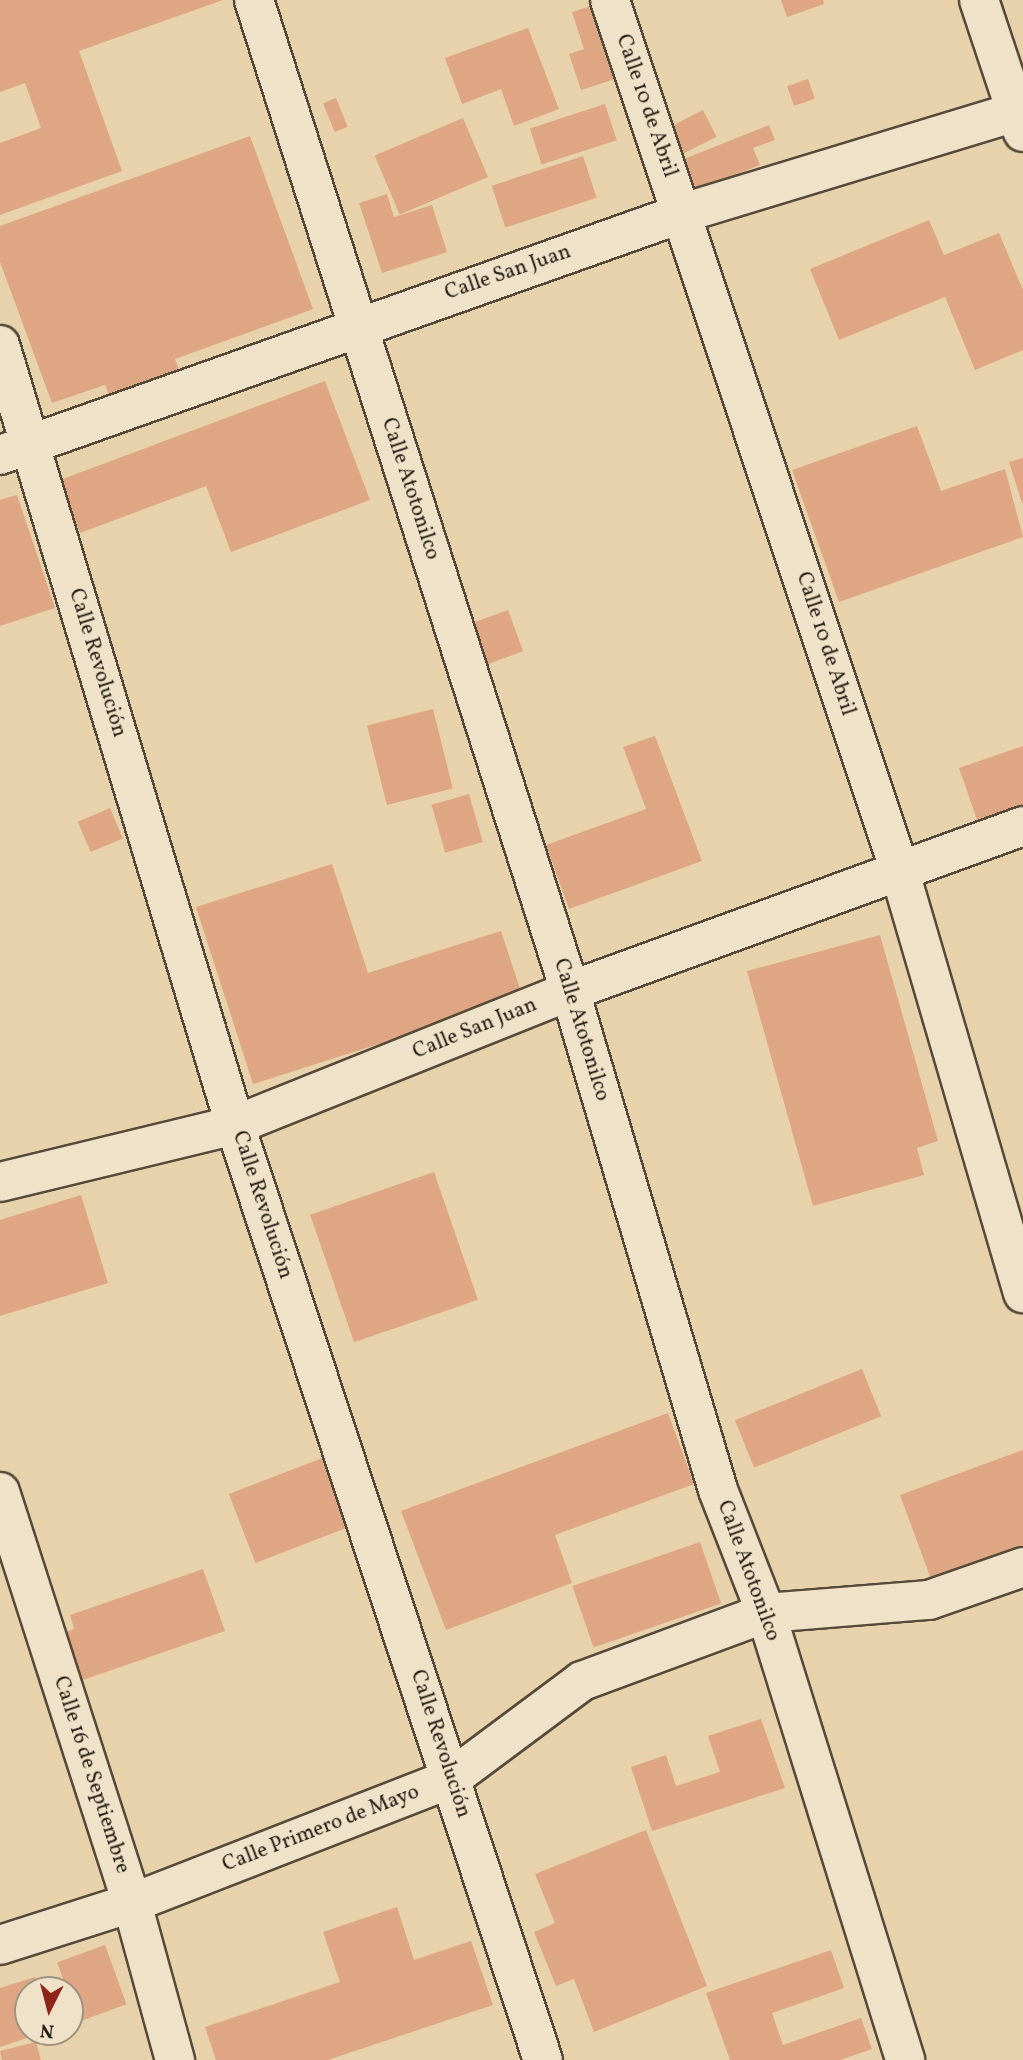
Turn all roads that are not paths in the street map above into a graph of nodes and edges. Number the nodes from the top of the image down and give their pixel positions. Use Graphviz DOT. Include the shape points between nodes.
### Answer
graph roads {
  1 [pos="254,0"];
  2 [pos="610,0"];
  3 [pos="979,0"];
  4 [pos="1021,118"];
  5 [pos="683,213"];
  6 [pos="358,324"];
  7 [pos="0,345"];
  8 [pos="16,450"];
  9 [pos="1023,826"];
  10 [pos="899,869"];
  11 [pos="570,991"];
  12 [pos="235,1125"];
  13 [pos="0,1182"];
  14 [pos="1023,1293"];
  15 [pos="0,1492"];
  16 [pos="1023,1567"];
  17 [pos="765,1613"];
  18 [pos="452,1778"];
  19 [pos="132,1903"];
  20 [pos="0,1945"];
  21 [pos="175,2060"];
  22 [pos="543,2060"];
  23 [pos="905,2060"];
  1 -- 6 [label="street, Calle Atotonilco"];
  2 -- 5 [label="street, Calle 10 de Abril"];
  3 -- 4 [label="street"];
  4 -- 5 [label="street, Calle San Juan"];
  5 -- 6 [label="street, Calle San Juan"];
  5 -- 10 [label="street, Calle 10 de Abril"];
  6 -- 8 [label="street, Calle San Juan"];
  6 -- 11 [label="street, Calle Atotonilco"];
  7 -- 8 [label="street, Calle Revolución"];
  8 -- 12 [label="street, Calle Revolución"];
  9 -- 10 [label="street, Calle San Juan"];
  10 -- 11 [label="street, Calle San Juan"];
  10 -- 14 [label="street, Calle 10 de Abril"];
  11 -- 12 [label="street, Calle San Juan"];
  11 -- 17 [label="street, Calle Atotonilco" via="718,1490"];
  12 -- 13 [label="street, Calle San Juan"];
  12 -- 18 [label="street, Calle Revolución"];
  15 -- 19 [label="street, Calle 16 de Septiembre"];
  16 -- 17 [label="street, Calle Primero de Mayo" via="929,1600"];
  17 -- 18 [label="street, Calle Primero de Mayo" via="582,1681"];
  17 -- 23 [label="street, Calle Atotonilco"];
  18 -- 19 [label="street, Calle Primero de Mayo"];
  18 -- 22 [label="street, Calle Revolución"];
  19 -- 20 [label="street, Calle Primero de Mayo"];
  19 -- 21 [label="street, Calle 16 de Septiembre"];
}
